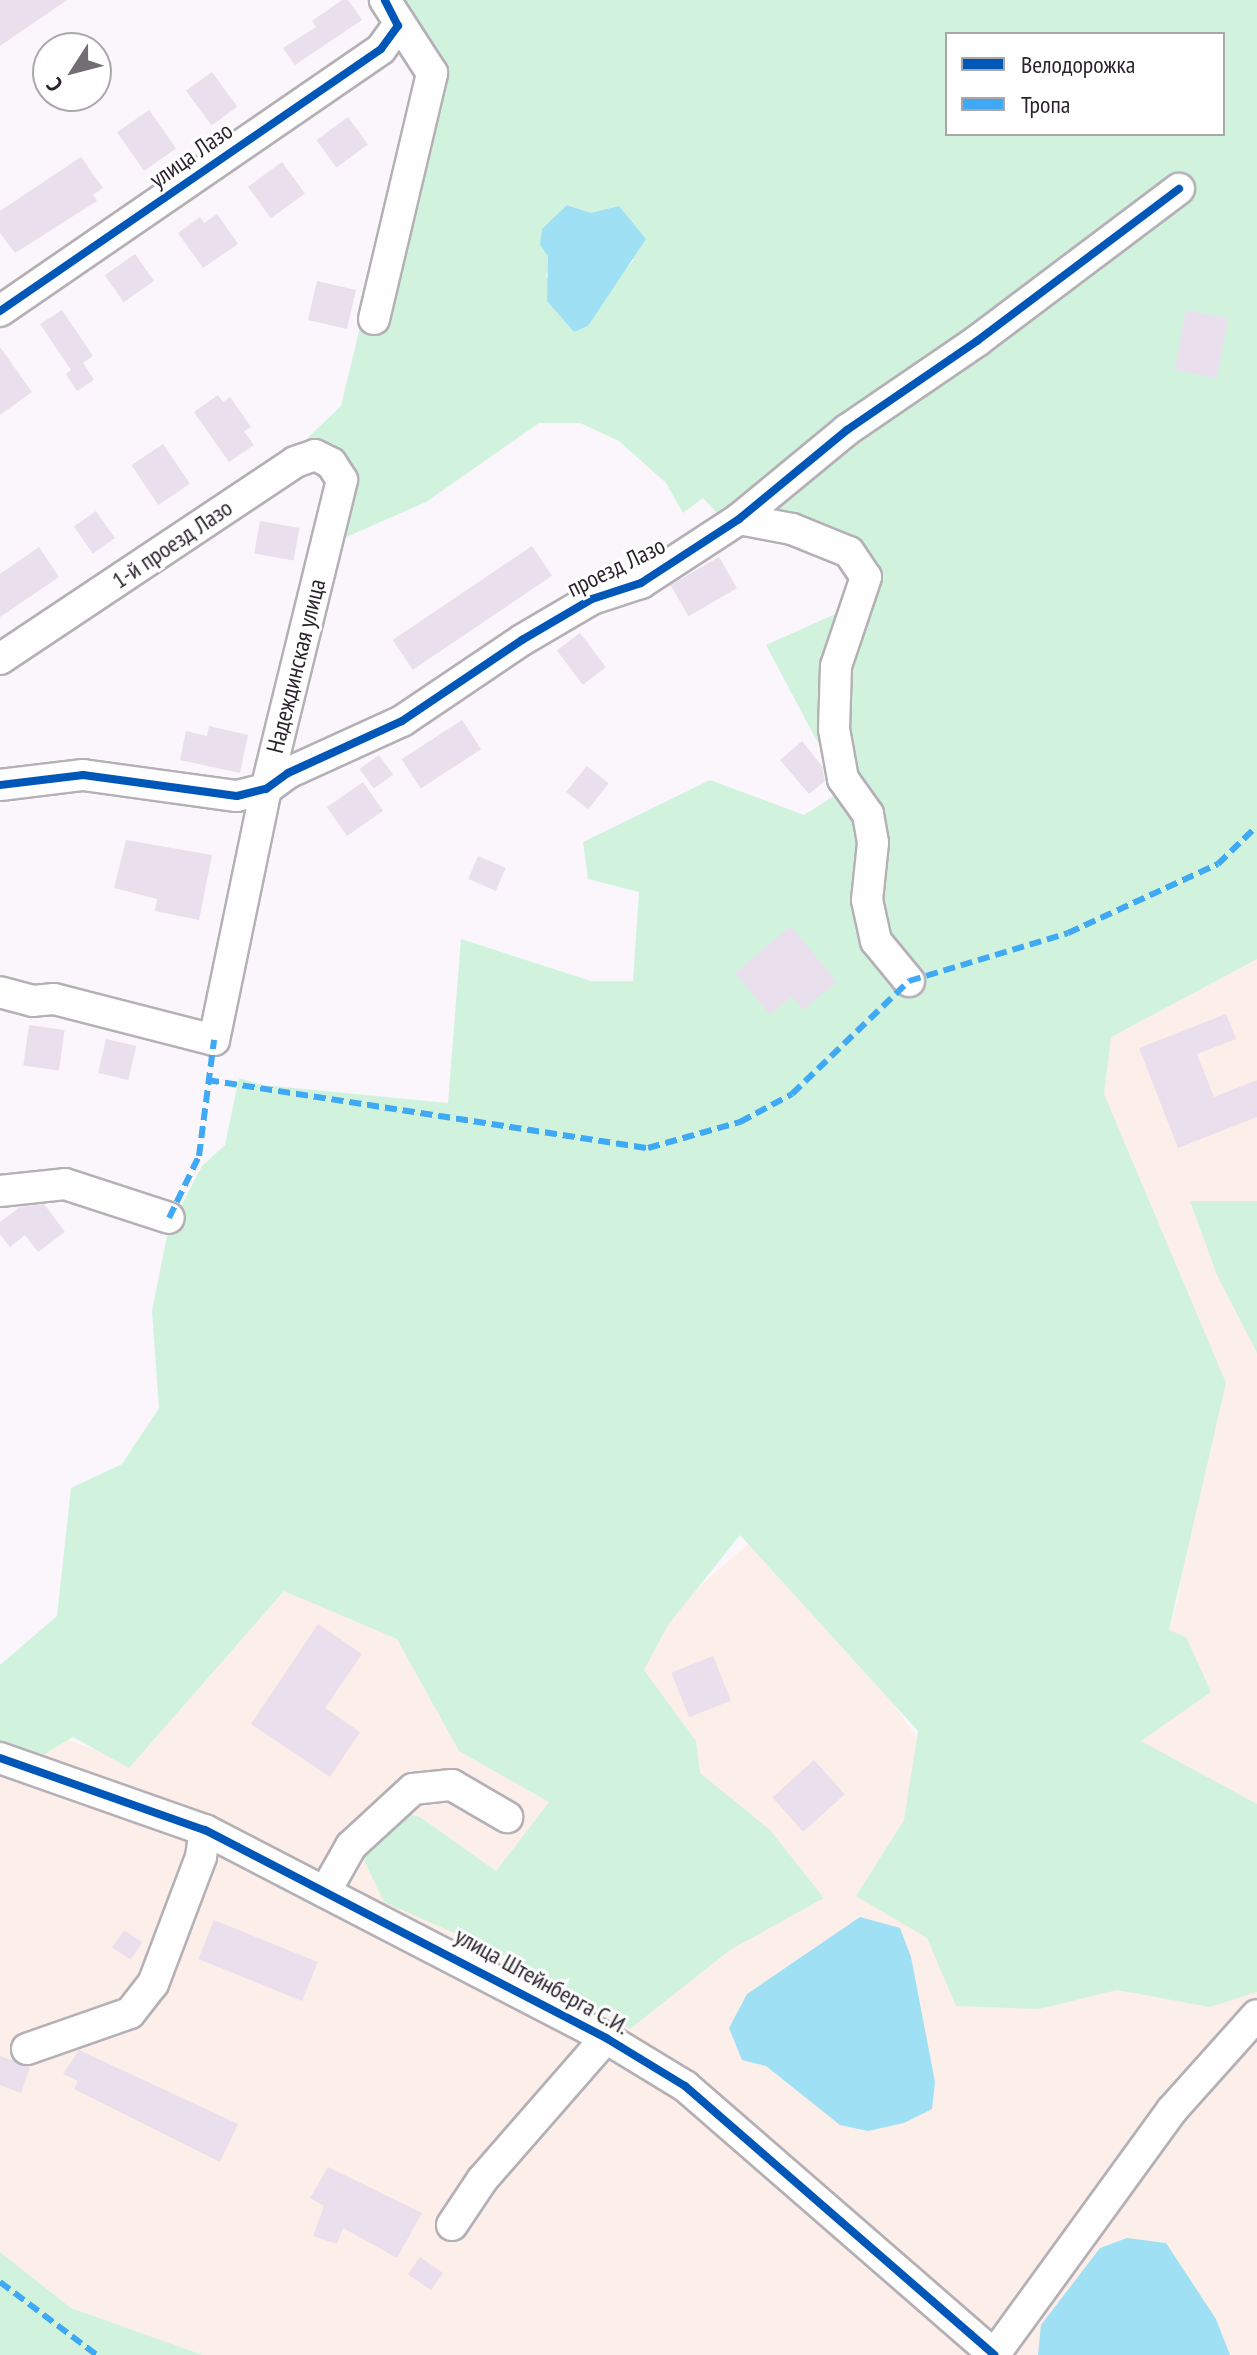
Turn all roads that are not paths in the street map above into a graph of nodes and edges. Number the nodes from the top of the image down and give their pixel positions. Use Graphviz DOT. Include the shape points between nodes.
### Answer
graph roads {
  1 [pos="392,13"];
  2 [pos="1179,189"];
  3 [pos="0,311"];
  4 [pos="374,319"];
  5 [pos="342,480"];
  6 [pos="739,519"];
  7 [pos="0,659"];
  8 [pos="0,785"];
  9 [pos="266,789"];
  10 [pos="909,981"];
  11 [pos="0,992"];
  12 [pos="0,1191"];
  13 [pos="169,1218"];
  14 [pos="0,1758"];
  15 [pos="507,1817"];
  16 [pos="205,1830"];
  17 [pos="325,1892"];
  18 [pos="1257,2015"];
  19 [pos="606,2038"];
  20 [pos="27,2049"];
  21 [pos="452,2225"];
  22 [pos="994,2355"];
  1 -- 3 [label="street, улица Лазо" via="381,49"];
  1 -- 4 [label="street" via="432,73"];
  2 -- 6 [label="street, проезд Лазо" via="977,341 847,430"];
  5 -- 7 [label="street, 1-й проезд Лазо" via="331,463 315,455 295,462"];
  5 -- 9 [label="street, Надеждинская улица"];
  6 -- 9 [label="street, проезд Лазо" via="641,583 592,599 522,640 402,721 288,773"];
  6 -- 10 [label="street" via="792,529 849,552 866,577 836,666 834,729 843,779 868,814 873,843 867,900 876,941"];
  8 -- 9 [label="street, проезд Лазо" via="83,775 237,796"];
  9 -- 11 [label="street, Надеждинская улица" via="214,1040 54,999 33,1001"];
  12 -- 13 [label="street" via="65,1184"];
  14 -- 16 [label="street, улица Штейнберга С.И."];
  15 -- 17 [label="street" via="452,1785 413,1789 351,1846"];
  16 -- 17 [label="street, улица Штейнберга С.И."];
  16 -- 20 [label="street" via="201,1857 153,1984 130,2013"];
  17 -- 19 [label="street, улица Штейнберга С.И."];
  18 -- 22 [label="street" via="1172,2110"];
  19 -- 21 [label="street" via="482,2180"];
  19 -- 22 [label="street, улица Штейнберга С.И." via="685,2086"];
}
